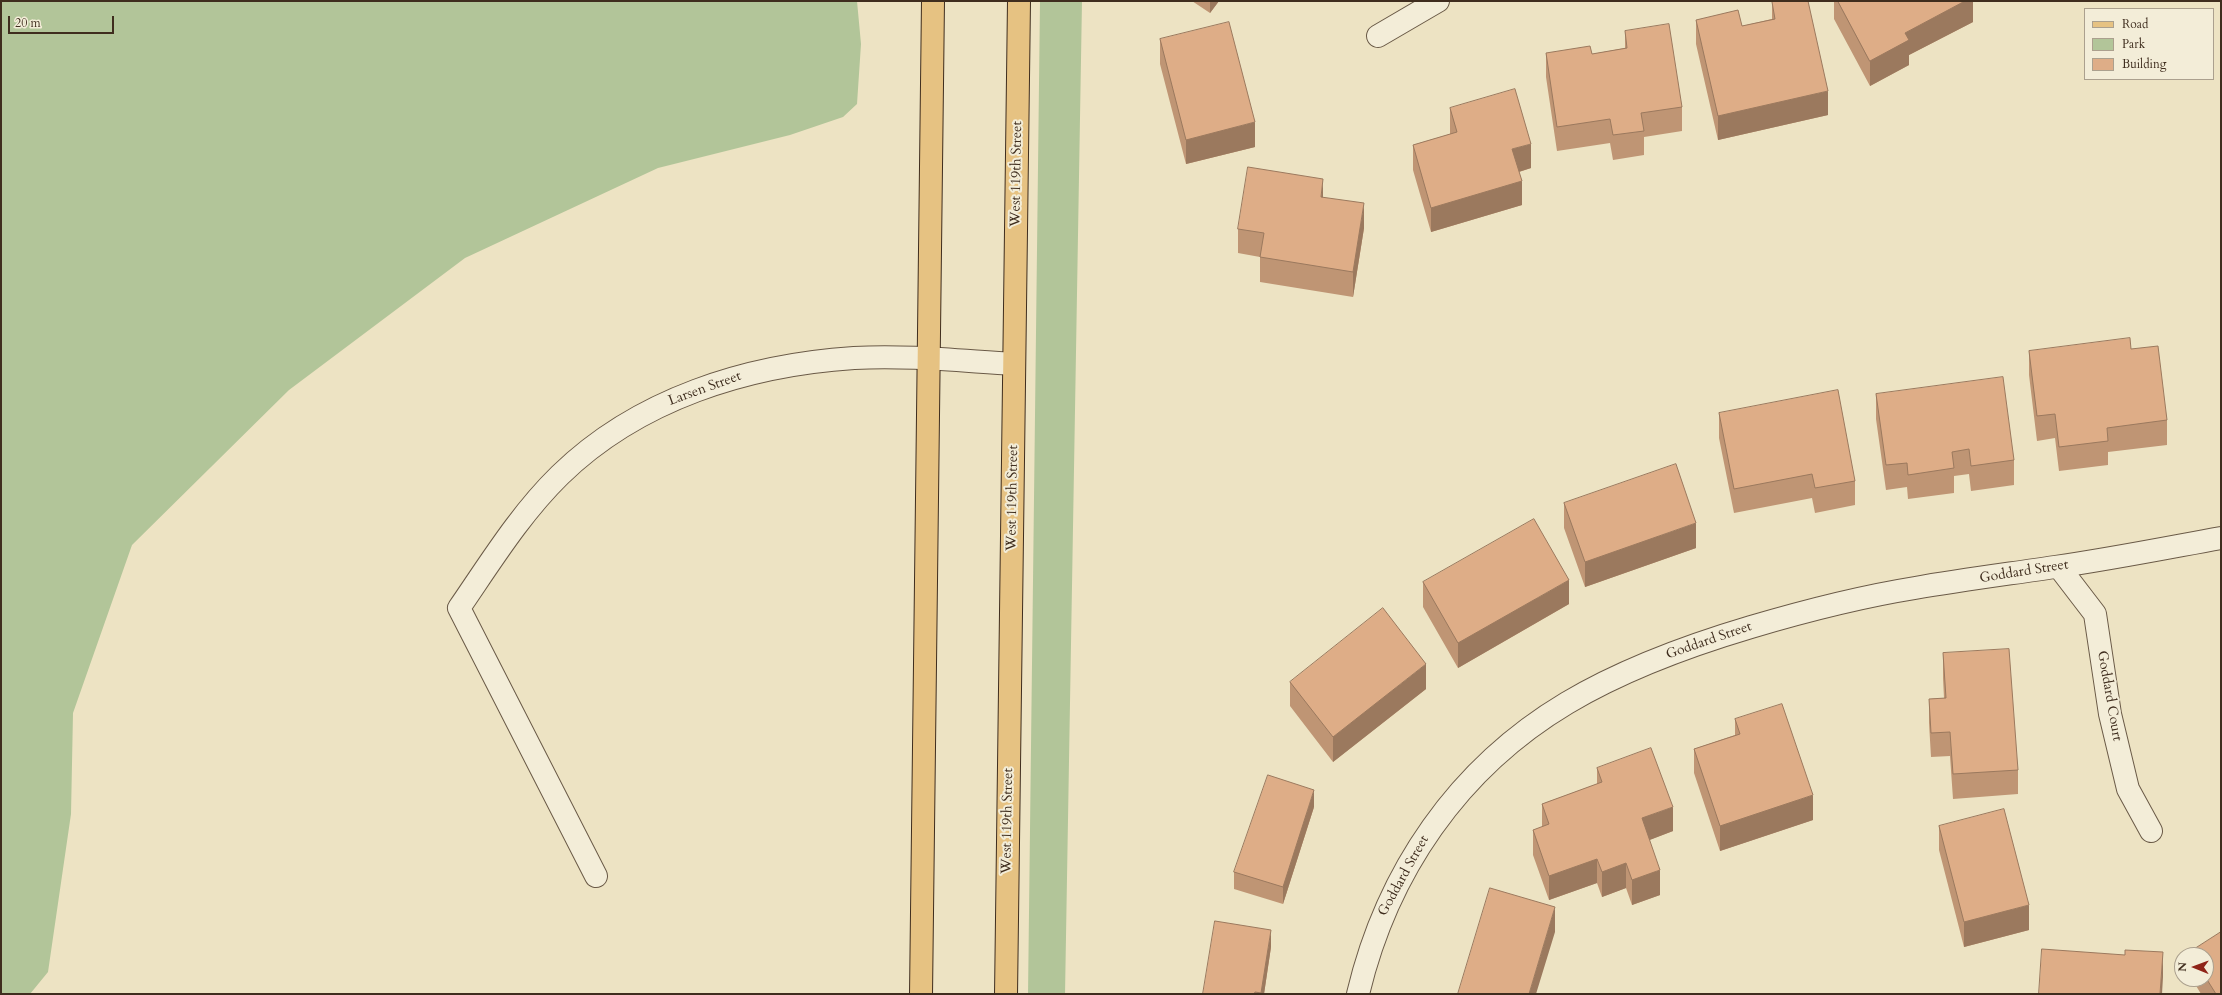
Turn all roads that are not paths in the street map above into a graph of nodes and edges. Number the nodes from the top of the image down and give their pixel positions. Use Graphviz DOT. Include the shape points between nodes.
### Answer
graph roads {
  1 [pos="933,1"];
  2 [pos="1019,1"];
  3 [pos="1438,1"];
  4 [pos="1378,36"];
  5 [pos="930,360"];
  6 [pos="1014,364"];
  7 [pos="2221,538"];
  8 [pos="2059,567"];
  9 [pos="2151,831"];
  10 [pos="596,876"];
  11 [pos="921,994"];
  12 [pos="1006,994"];
  13 [pos="1358,994"];
  1 -- 5 [label="main road"];
  2 -- 6 [label="main road, West 119th Street"];
  3 -- 4 [label="street"];
  5 -- 6 [label="street, Larsen Street"];
  5 -- 10 [label="street, Larsen Street" via="856,358 746,374 680,396 636,419 595,445 560,476 525,514 458,608"];
  5 -- 11 [label="main road"];
  6 -- 12 [label="main road, West 119th Street"];
  7 -- 8 [label="street, Goddard Street"];
  8 -- 9 [label="street, Goddard Court" via="2095,614 2110,714 2128,789"];
  8 -- 13 [label="street, Goddard Street" via="1913,588 1804,611 1698,642 1632,670 1566,704 1514,741 1481,769 1429,831 1407,864 1380,919"];
}
